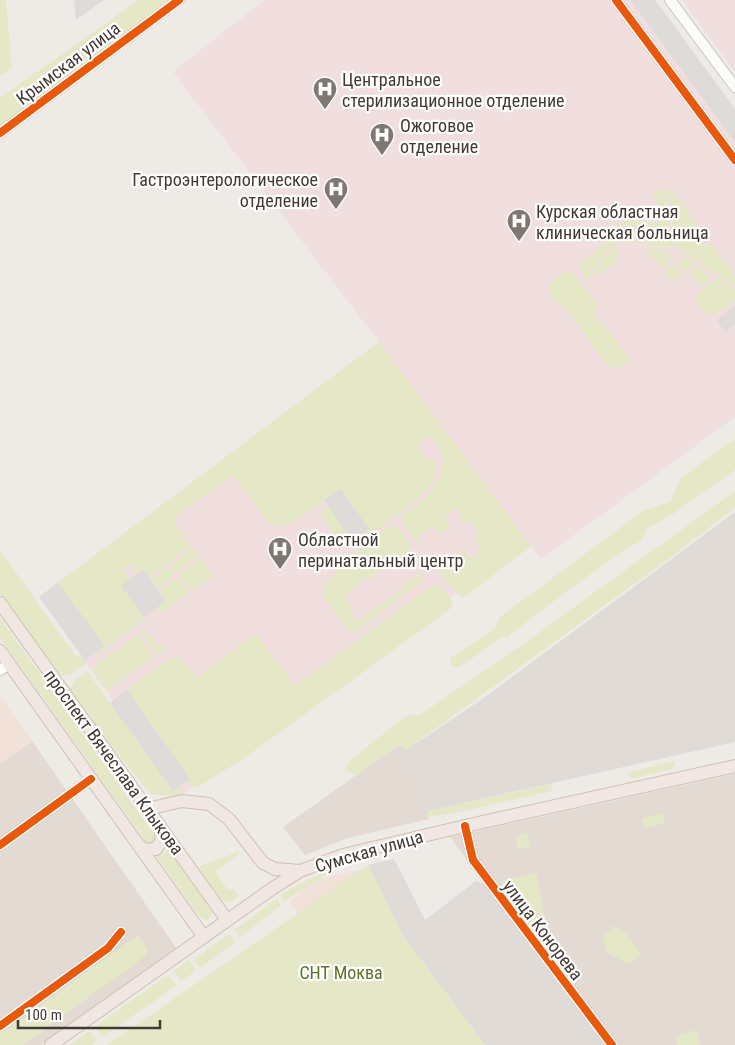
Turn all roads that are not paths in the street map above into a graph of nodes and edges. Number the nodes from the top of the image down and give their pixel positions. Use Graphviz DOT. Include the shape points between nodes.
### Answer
graph roads {
  1 [pos="179,0"];
  2 [pos="616,0"];
  3 [pos="670,0"];
  4 [pos="735,87"];
  5 [pos="0,133"];
  6 [pos="735,160"];
  7 [pos="0,603"];
  8 [pos="0,651"];
  9 [pos="5,667"];
  10 [pos="735,766"];
  11 [pos="91,779"];
  12 [pos="147,809"];
  13 [pos="465,826"];
  14 [pos="160,827"];
  15 [pos="0,845"];
  16 [pos="139,845"];
  17 [pos="300,871"];
  18 [pos="228,920"];
  19 [pos="121,932"];
  20 [pos="204,937"];
  21 [pos="0,1026"];
  22 [pos="51,1045"];
  23 [pos="612,1045"];
  1 -- 5 [label="street, Крымская улица"];
  2 -- 6 [label="street"];
  3 -- 4 [label="street"];
  7 -- 12 [label="main road, проспект Вячеслава Клыкова"];
  8 -- 9 [label="main road, проспект Вячеслава Клыкова"];
  9 -- 11 [label="main road, проспект Вячеслава Клыкова"];
  10 -- 13 [label="main road, Сумская улица"];
  11 -- 15 [label="street"];
  11 -- 16 [label="main road, проспект Вячеслава Клыкова"];
  12 -- 14 [label="main road, проспект Вячеслава Клыкова"];
  12 -- 17 [label="main road" via="182,801 209,804 229,819 263,863 275,869"];
  13 -- 17 [label="main road, Сумская улица" via="343,855"];
  13 -- 23 [label="street, улица Конорева" via="473,860"];
  14 -- 16 [label="main road" via="162,840 156,849 145,850"];
  14 -- 18 [label="main road, проспект Вячеслава Клыкова"];
  16 -- 20 [label="main road, проспект Вячеслава Клыкова"];
  17 -- 18 [label="main road, Сумская улица"];
  18 -- 20 [label="main road, Сумская улица"];
  19 -- 21 [label="street" via="108,948"];
  20 -- 22 [label="main road, Сумская улица"];
}
